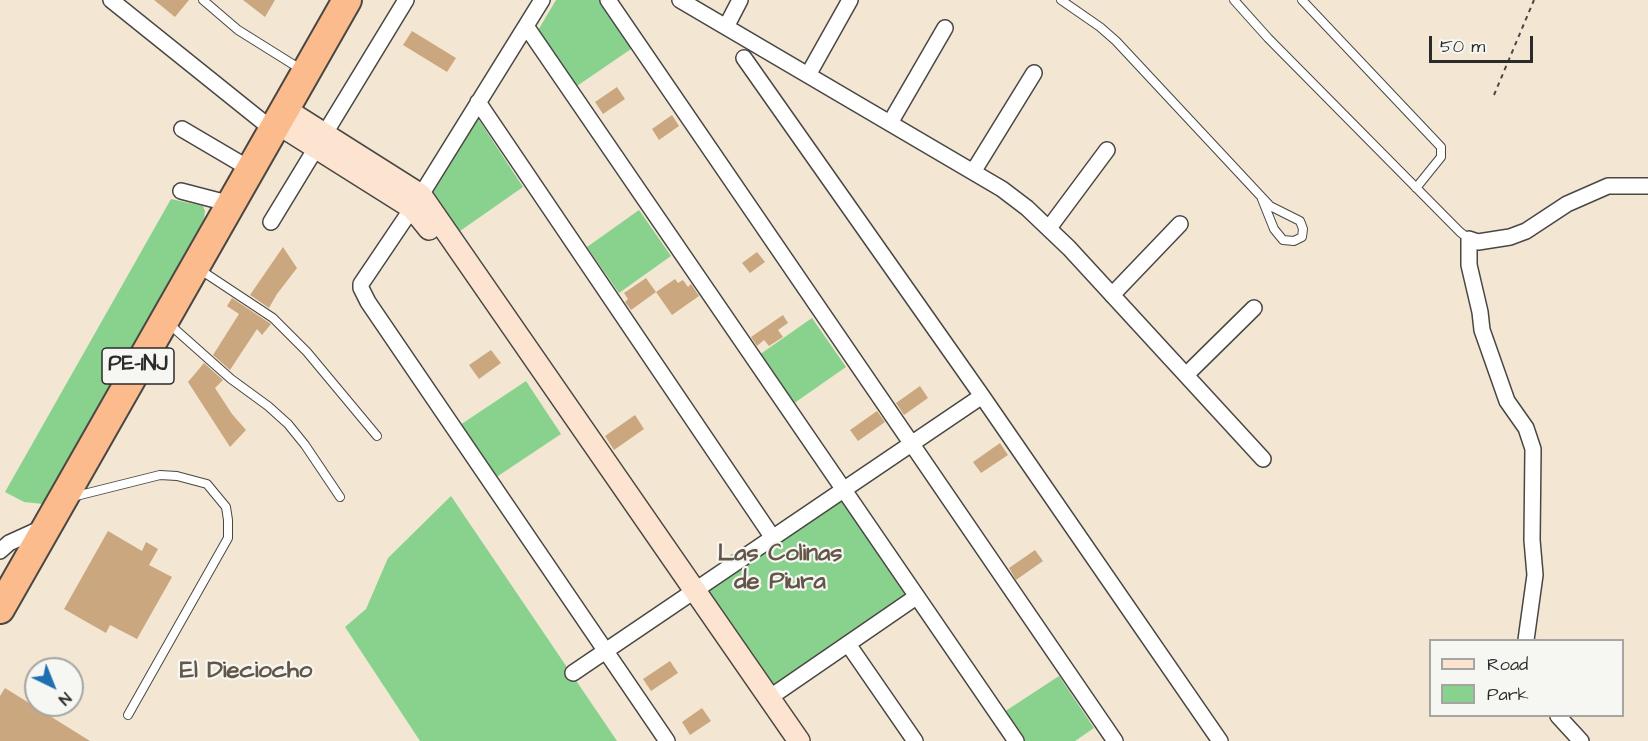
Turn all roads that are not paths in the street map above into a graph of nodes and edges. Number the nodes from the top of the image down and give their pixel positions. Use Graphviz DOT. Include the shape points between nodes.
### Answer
graph roads {
  1 [pos="111,0"];
  2 [pos="203,0"];
  3 [pos="347,0"];
  4 [pos="406,0"];
  5 [pos="542,0"];
  6 [pos="608,0"];
  7 [pos="680,0"];
  8 [pos="740,0"];
  9 [pos="850,0"];
  10 [pos="1061,0"];
  11 [pos="1234,0"];
  12 [pos="1302,0"];
  13 [pos="526,26"];
  14 [pos="726,27"];
  15 [pos="945,28"];
  16 [pos="744,58"];
  17 [pos="306,72"];
  18 [pos="1034,73"];
  19 [pos="808,75"];
  20 [pos="478,102"];
  21 [pos="278,121"];
  22 [pos="890,123"];
  23 [pos="182,129"];
  24 [pos="321,141"];
  25 [pos="1107,150"];
  26 [pos="250,170"];
  27 [pos="973,172"];
  28 [pos="1648,186"];
  29 [pos="1416,188"];
  30 [pos="181,191"];
  31 [pos="1263,199"];
  32 [pos="416,202"];
  33 [pos="231,204"];
  34 [pos="271,222"];
  35 [pos="1180,224"];
  36 [pos="1048,228"];
  37 [pos="1469,239"];
  38 [pos="195,267"];
  39 [pos="1112,295"];
  40 [pos="1254,309"];
  41 [pos="165,320"];
  42 [pos="1185,375"];
  43 [pos="982,396"];
  44 [pos="377,436"];
  45 [pos="913,443"];
  46 [pos="1263,459"];
  47 [pos="844,490"];
  48 [pos="340,497"];
  49 [pos="63,499"];
  50 [pos="48,526"];
  51 [pos="773,538"];
  52 [pos="0,551"];
  53 [pos="689,595"];
  54 [pos="916,597"];
  55 [pos="0,609"];
  56 [pos="1526,639"];
  57 [pos="848,644"];
  58 [pos="605,652"];
  59 [pos="573,673"];
  60 [pos="769,698"];
  61 [pos="128,715"];
  62 [pos="1559,717"];
  63 [pos="667,741"];
  64 [pos="782,741"];
  65 [pos="799,741"];
  66 [pos="915,741"];
  67 [pos="1016,741"];
  68 [pos="1115,741"];
  69 [pos="1220,741"];
  70 [pos="1581,741"];
  1 -- 21 [label="street"];
  2 -- 17 [label="lane" via="238,30"];
  3 -- 17 [label="highway, PE-1NJ"];
  4 -- 24 [label="street"];
  5 -- 13 [label="street"];
  6 -- 45 [label="street"];
  7 -- 14 [label="street"];
  8 -- 14 [label="street"];
  9 -- 19 [label="street"];
  10 -- 31 [label="lane" via="1116,41"];
  11 -- 29 [label="lane"];
  12 -- 29 [label="lane" via="1441,147 1441,157"];
  13 -- 20 [label="street"];
  13 -- 47 [label="street"];
  14 -- 19 [label="street"];
  15 -- 22 [label="street"];
  16 -- 43 [label="street"];
  17 -- 21 [label="highway, PE-1NJ"];
  18 -- 27 [label="street"];
  19 -- 22 [label="street"];
  20 -- 32 [label="street"];
  20 -- 51 [label="street"];
  21 -- 24 [label="street"];
  21 -- 26 [label="highway, PE-1NJ"];
  22 -- 27 [label="street"];
  23 -- 26 [label="street"];
  24 -- 32 [label="street"];
  24 -- 34 [label="street"];
  25 -- 36 [label="street"];
  26 -- 33 [label="highway, PE-1NJ"];
  27 -- 36 [label="street" via="1002,189"];
  28 -- 37 [label="street" via="1608,186 1567,204 1526,231 1478,242"];
  29 -- 37 [label="lane"];
  30 -- 33 [label="street"];
  31 -- 31 [label="lane" via="1274,229 1283,240 1302,237 1303,229 1297,218 1275,210"];
  32 -- 53 [label="street"];
  32 -- 58 [label="street" via="361,284 363,295"];
  33 -- 38 [label="highway, PE-1NJ"];
  35 -- 39 [label="street"];
  36 -- 39 [label="street"];
  37 -- 56 [label="street" via="1469,265 1482,330 1507,401 1526,428 1533,448 1535,575"];
  38 -- 41 [label="highway, PE-1NJ"];
  38 -- 44 [label="lane" via="273,318 307,352"];
  39 -- 42 [label="street"];
  40 -- 42 [label="street"];
  41 -- 48 [label="lane" via="288,424"];
  41 -- 49 [label="highway, PE-1NJ"];
  42 -- 46 [label="street"];
  43 -- 45 [label="street"];
  43 -- 69 [label="street"];
  45 -- 47 [label="street"];
  45 -- 68 [label="street"];
  47 -- 51 [label="street"];
  47 -- 54 [label="street"];
  49 -- 50 [label="highway, PE-1NJ"];
  49 -- 61 [label="lane" via="160,475 207,484 226,507 228,538"];
  50 -- 52 [label="street"];
  50 -- 55 [label="highway, PE-1NJ"];
  51 -- 53 [label="street"];
  53 -- 58 [label="street"];
  53 -- 60 [label="street"];
  53 -- 64 [label="street"];
  54 -- 57 [label="street"];
  54 -- 67 [label="street"];
  57 -- 60 [label="street"];
  57 -- 66 [label="street"];
  58 -- 59 [label="street"];
  58 -- 63 [label="street"];
  60 -- 65 [label="street"];
  62 -- 70 [label="street"];
}
